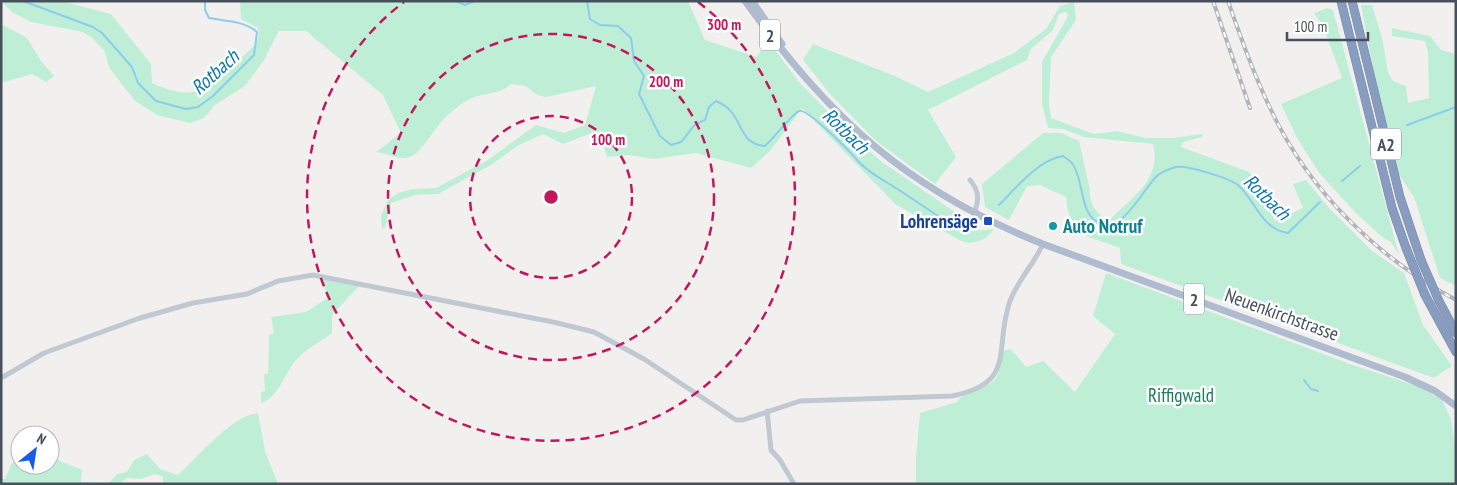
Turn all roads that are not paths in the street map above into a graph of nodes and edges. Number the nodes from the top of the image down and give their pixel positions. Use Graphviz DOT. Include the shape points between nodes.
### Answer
graph roads {
  1 [pos="744,1"];
  2 [pos="752,1"];
  3 [pos="1341,1"];
  4 [pos="1352,1"];
  5 [pos="796,67"];
  6 [pos="970,180"];
  7 [pos="974,214"];
  8 [pos="1043,244"];
  9 [pos="1456,333"];
  10 [pos="1456,352"];
  11 [pos="1,378"];
  12 [pos="1456,406"];
  13 [pos="767,411"];
  14 [pos="794,484"];
  1 -- 5 [label="main road, Neuenkirchstrasse / 2"];
  2 -- 5 [label="main road, Neuenkirchstrasse / 2"];
  3 -- 10 [label="highway, A2, bridge" via="1390,200 1425,295"];
  4 -- 9 [label="highway, A2, bridge" via="1400,198 1421,260"];
  5 -- 7 [label="main road, Neuenkirchstrasse / 2" via="831,107 877,150 922,183"];
  6 -- 7 [label="street" via="976,187 978,198"];
  7 -- 8 [label="main road, Neuenkirchstrasse / 2"];
  8 -- 12 [label="main road, Neuenkirchstrasse / 2" via="1405,377 1435,391"];
  8 -- 13 [label="street" via="1011,298 996,372 985,384 952,396 800,401"];
  11 -- 13 [label="street" via="44,353 140,318 192,303 247,294 278,281 322,276 575,326 594,332 644,358 729,416 743,420"];
  13 -- 14 [label="street" via="771,450"];
}
